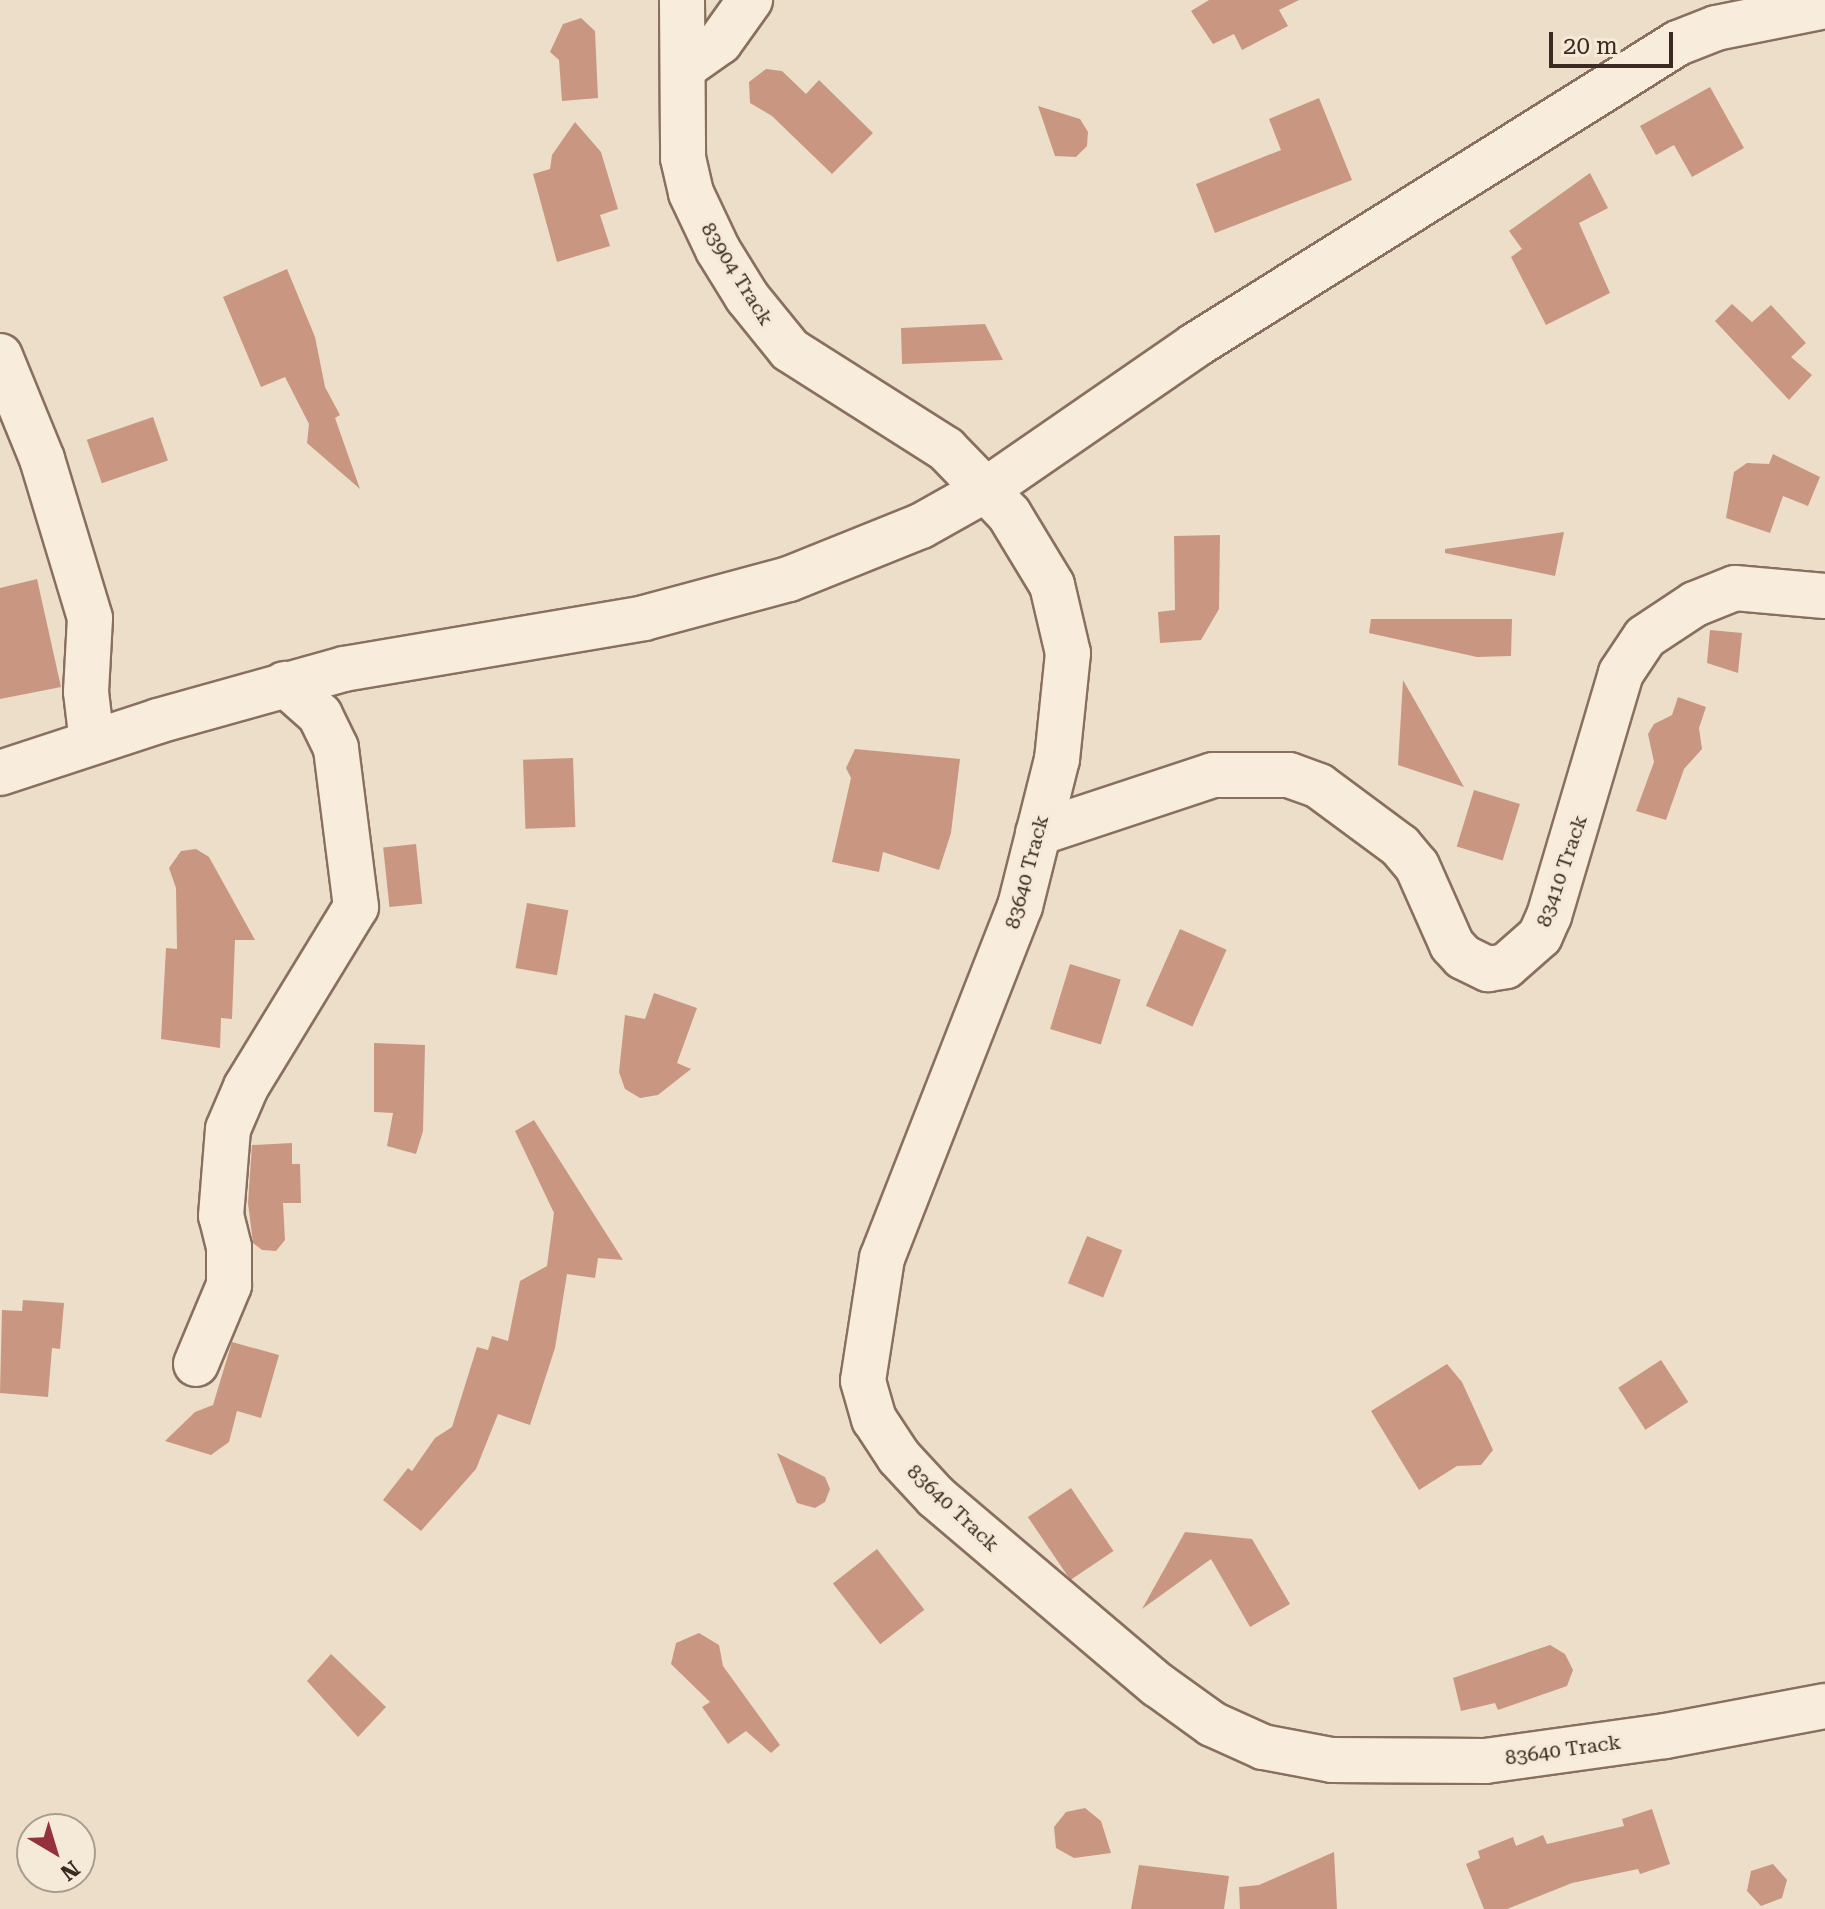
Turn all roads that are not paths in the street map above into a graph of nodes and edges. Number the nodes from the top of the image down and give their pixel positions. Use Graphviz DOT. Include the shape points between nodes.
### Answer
graph roads {
  1 [pos="682,0"];
  2 [pos="750,0"];
  3 [pos="1825,6"];
  4 [pos="683,68"];
  5 [pos="0,356"];
  6 [pos="987,489"];
  7 [pos="1825,596"];
  8 [pos="285,684"];
  9 [pos="92,742"];
  10 [pos="0,773"];
  11 [pos="1038,833"];
  12 [pos="196,1364"];
  13 [pos="1825,1706"];
  1 -- 4 [label="street, 83904 Track"];
  2 -- 4 [label="street" via="720,42"];
  3 -- 6 [label="street" via="1732,24 1678,43 1194,346"];
  4 -- 6 [label="street, 83904 Track" via="683,158 691,193 747,297 790,350 946,449"];
  5 -- 9 [label="street" via="42,459 90,618 86,692"];
  6 -- 8 [label="street" via="921,526 775,583 644,618 344,669"];
  6 -- 11 [label="street, 83640 Track" via="1009,514 1052,585 1068,653 1057,759"];
  7 -- 11 [label="street, 83410 Track" via="1735,588 1695,604 1645,637 1621,673 1549,916 1540,936 1506,966 1488,969 1463,957 1442,925 1417,866 1400,846 1319,786 1289,775 1213,775"];
  8 -- 9 [label="street"];
  8 -- 12 [label="street" via="320,715 336,748 356,907 246,1087 228,1129 221,1216 231,1269"];
  9 -- 10 [label="street"];
  11 -- 13 [label="street, 83640 Track" via="1020,906 984,1010 882,1258 863,1381 874,1419 908,1467 936,1497 1158,1685 1212,1724 1263,1747 1332,1760 1485,1761 1665,1736"];
}
